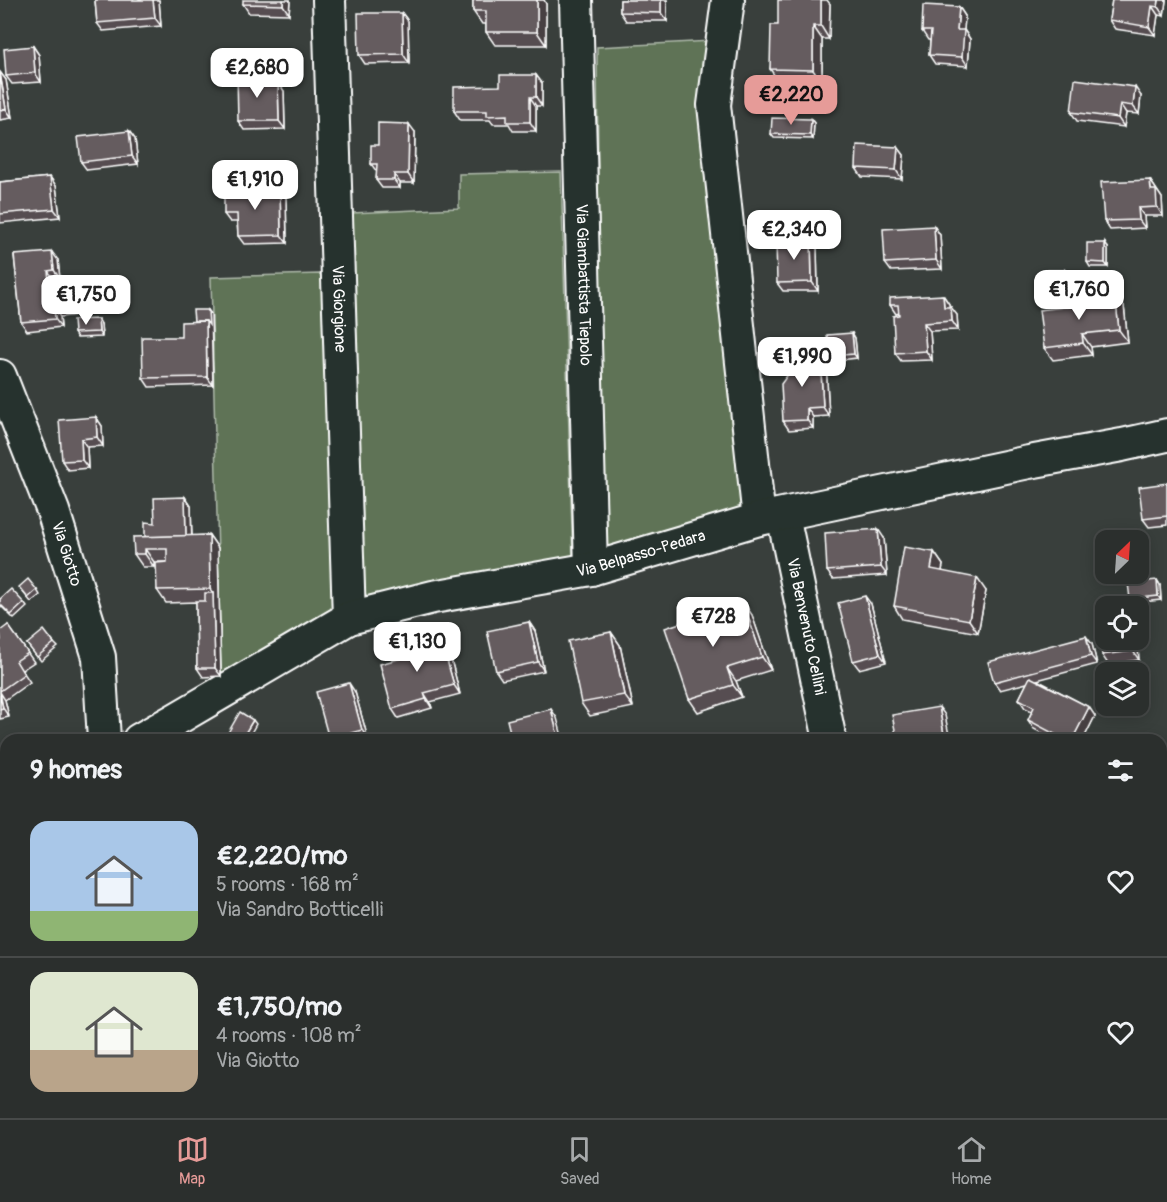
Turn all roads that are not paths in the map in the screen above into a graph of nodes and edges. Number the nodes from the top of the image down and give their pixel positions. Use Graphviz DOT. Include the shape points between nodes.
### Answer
graph roads {
  1 [pos="329,0"];
  2 [pos="576,0"];
  3 [pos="728,0"];
  4 [pos="0,376"];
  5 [pos="1167,435"];
  6 [pos="771,517"];
  7 [pos="591,569"];
  8 [pos="349,618"];
  9 [pos="177,730"];
  10 [pos="104,734"];
  11 [pos="162,734"];
  12 [pos="828,734"];
  1 -- 8 [label="street, Via Giorgione"];
  2 -- 7 [label="street, Via Giambattista Tiepolo"];
  3 -- 6 [label="street, Via Benvenuto Cellini" via="714,105"];
  4 -- 10 [label="street, Via Giotto" via="53,511 99,657"];
  5 -- 6 [label="street, Via Belpasso-Pedara"];
  6 -- 7 [label="street, Via Belpasso-Pedara"];
  6 -- 12 [label="street, Via Benvenuto Cellini"];
  7 -- 8 [label="street, Via Belpasso-Pedara" via="433,597"];
  8 -- 9 [label="street, Via Belpasso-Pedara"];
  9 -- 11 [label="street, Via Belpasso-Pedara"];
}
